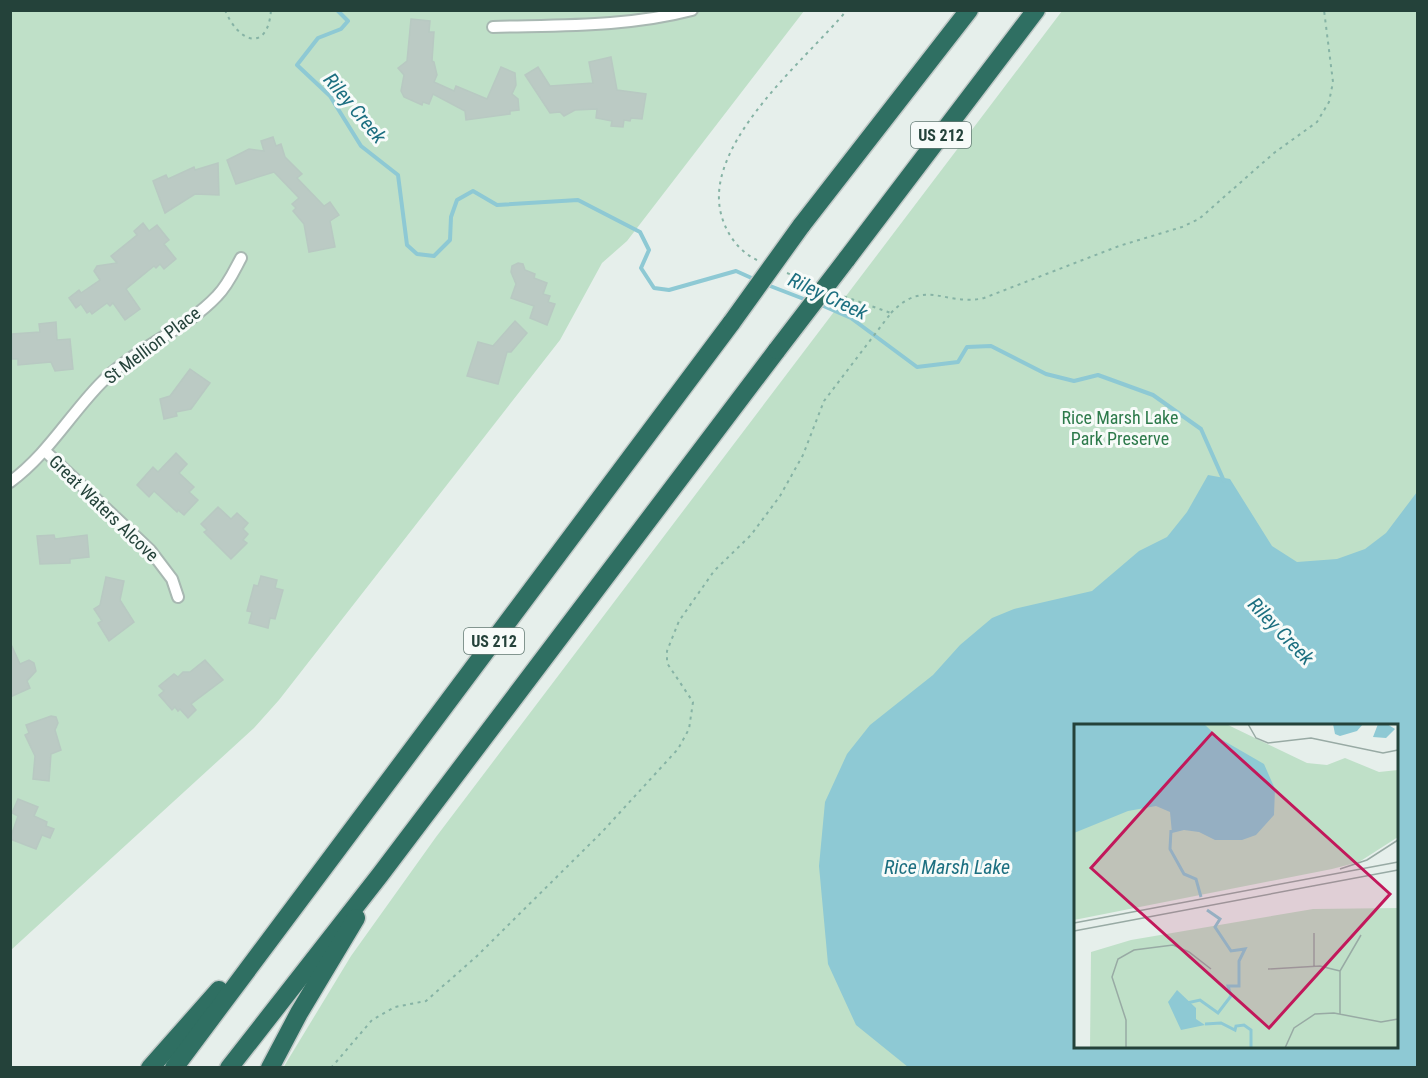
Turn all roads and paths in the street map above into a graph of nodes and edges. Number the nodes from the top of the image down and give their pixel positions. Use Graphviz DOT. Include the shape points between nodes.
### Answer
graph roads {
  1 [pos="225,10"];
  2 [pos="271,10"];
  3 [pos="692,10"];
  4 [pos="847,10"];
  5 [pos="969,10"];
  6 [pos="1036,10"];
  7 [pos="1324,10"];
  8 [pos="493,27"];
  9 [pos="241,258"];
  10 [pos="763,262"];
  11 [pos="784,271"];
  12 [pos="816,285"];
  13 [pos="837,294"];
  14 [pos="891,313"];
  15 [pos="45,451"];
  16 [pos="10,482"];
  17 [pos="178,597"];
  18 [pos="380,875"];
  19 [pos="255,960"];
  20 [pos="150,1068"];
  21 [pos="174,1068"];
  22 [pos="229,1068"];
  23 [pos="270,1068"];
  24 [pos="331,1068"];
  1 -- 2 [label="path" via="236,32 255,39 268,25"];
  3 -- 8 [label="street" via="617,23"];
  4 -- 10 [label="path" via="767,97 723,164 718,197 723,222 733,241"];
  5 -- 19 [label="highway, US 212, bridge" via="801,226"];
  6 -- 18 [label="highway, US 212, bridge"];
  7 -- 14 [label="path" via="1333,82 1325,111 1317,122 1274,153 1199,219 984,298 914,295"];
  9 -- 15 [label="street, St Mellion Place" via="217,296 122,362"];
  11 -- 12 [label="path"];
  13 -- 14 [label="path"];
  14 -- 24 [label="path" via="824,401 803,455 780,496 751,536 714,571 680,621 667,651 667,663 693,702 689,729 678,749 602,832 477,956 426,1000 395,1007 372,1020"];
  15 -- 16 [label="street, St Mellion Place"];
  15 -- 17 [label="street, Great Waters Alcove" via="150,550 172,579"];
  18 -- 22 [label="highway, US 212"];
  18 -- 23 [label="highway"];
  19 -- 20 [label="highway" via="219,991"];
  19 -- 21 [label="highway, US 212"];
}
